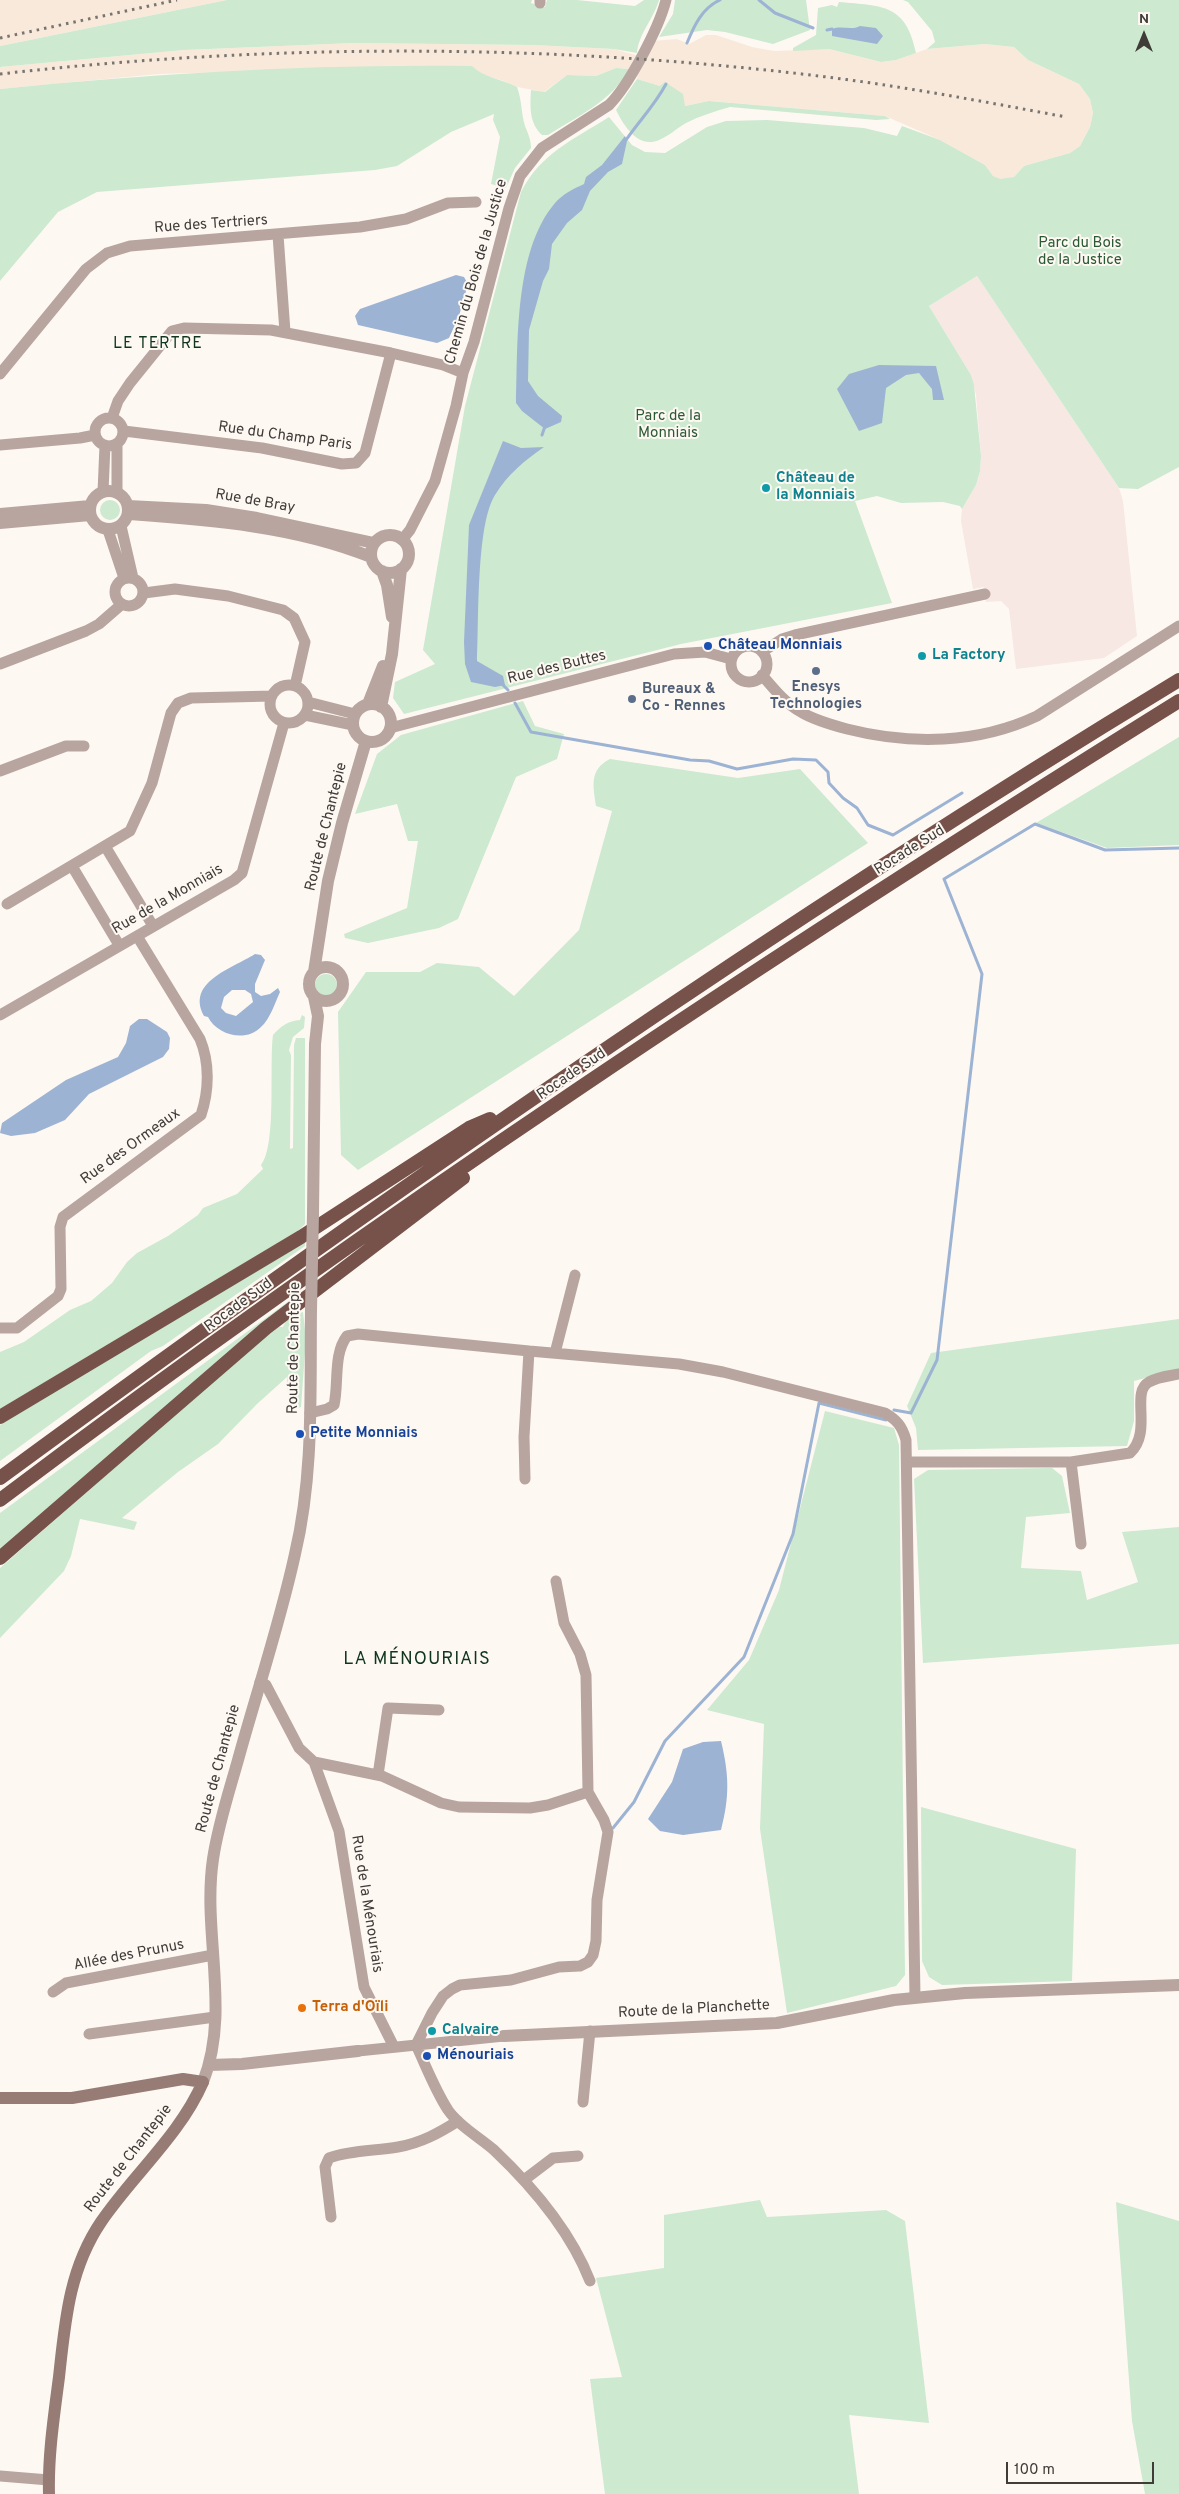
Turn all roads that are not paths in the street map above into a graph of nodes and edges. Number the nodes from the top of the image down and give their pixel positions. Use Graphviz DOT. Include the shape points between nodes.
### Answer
graph roads {
  1 [pos="666,0"];
  2 [pos="476,202"];
  3 [pos="278,235"];
  4 [pos="285,332"];
  5 [pos="391,353"];
  6 [pos="463,373"];
  7 [pos="0,374"];
  8 [pos="112,418"];
  9 [pos="124,431"];
  10 [pos="95,435"];
  11 [pos="117,444"];
  12 [pos="0,445"];
  13 [pos="105,445"];
  14 [pos="103,492"];
  15 [pos="118,493"];
  16 [pos="90,510"];
  17 [pos="128,510"];
  18 [pos="0,514"];
  19 [pos="0,523"];
  20 [pos="121,526"];
  21 [pos="108,530"];
  22 [pos="402,540"];
  23 [pos="374,543"];
  24 [pos="371,557"];
  25 [pos="401,569"];
  26 [pos="382,571"];
  27 [pos="129,578"];
  28 [pos="144,592"];
  29 [pos="985,594"];
  30 [pos="122,604"];
  31 [pos="1179,626"];
  32 [pos="762,652"];
  33 [pos="732,659"];
  34 [pos="0,664"];
  35 [pos="762,676"];
  36 [pos="1179,680"];
  37 [pos="295,686"];
  38 [pos="272,696"];
  39 [pos="1179,701"];
  40 [pos="308,702"];
  41 [pos="368,704"];
  42 [pos="381,707"];
  43 [pos="305,715"];
  44 [pos="354,719"];
  45 [pos="284,723"];
  46 [pos="390,728"];
  47 [pos="366,741"];
  48 [pos="84,746"];
  49 [pos="0,771"];
  50 [pos="105,846"];
  51 [pos="72,866"];
  52 [pos="7,904"];
  53 [pos="152,926"];
  54 [pos="137,936"];
  55 [pos="119,945"];
  56 [pos="318,950"];
  57 [pos="332,968"];
  58 [pos="314,972"];
  59 [pos="314,997"];
  60 [pos="330,1001"];
  61 [pos="0,1015"];
  62 [pos="318,1016"];
  63 [pos="525,1103"];
  64 [pos="492,1148"];
  65 [pos="575,1275"];
  66 [pos="0,1328"];
  67 [pos="529,1351"];
  68 [pos="555,1353"];
  69 [pos="1179,1374"];
  70 [pos="310,1413"];
  71 [pos="0,1417"];
  72 [pos="907,1462"];
  73 [pos="1071,1462"];
  74 [pos="0,1477"];
  75 [pos="525,1479"];
  76 [pos="0,1500"];
  77 [pos="1082,1544"];
  78 [pos="0,1558"];
  79 [pos="556,1581"];
  80 [pos="260,1682"];
  81 [pos="439,1710"];
  82 [pos="314,1762"];
  83 [pos="378,1775"];
  84 [pos="588,1792"];
  85 [pos="213,1954"];
  86 [pos="1179,1985"];
  87 [pos="53,1992"];
  88 [pos="915,1997"];
  89 [pos="215,2018"];
  90 [pos="590,2031"];
  91 [pos="88,2034"];
  92 [pos="504,2036"];
  93 [pos="416,2045"];
  94 [pos="394,2047"];
  95 [pos="358,2051"];
  96 [pos="209,2065"];
  97 [pos="203,2082"];
  98 [pos="0,2098"];
  99 [pos="583,2102"];
  100 [pos="458,2121"];
  101 [pos="578,2156"];
  102 [pos="524,2180"];
  103 [pos="331,2217"];
  104 [pos="590,2280"];
  105 [pos="0,2476"];
  106 [pos="49,2480"];
  107 [pos="49,2494"];
  1 -- 6 [label="street, Chemin du Bois de la Justice" via="656,27 618,95 609,105 542,148 520,176"];
  2 -- 3 [label="street, Rue des Tertriers" via="448,203 406,219 360,227"];
  3 -- 4 [label="street"];
  3 -- 7 [label="street, Rue des Tertriers" via="130,246 107,253 86,269"];
  4 -- 5 [label="street"];
  4 -- 8 [label="street" via="184,328 172,331 130,383"];
  5 -- 6 [label="street"];
  5 -- 9 [label="street, Rue du Champ Paris" via="365,453 356,464 262,448"];
  6 -- 22 [label="street, Chemin du Bois de la Justice" via="435,481"];
  8 -- 9 [label="street" via="120,422"];
  8 -- 10 [label="street" via="99,422"];
  9 -- 11 [label="street"];
  10 -- 12 [label="street"];
  10 -- 13 [label="street"];
  11 -- 13 [label="street"];
  11 -- 15 [label="street"];
  13 -- 14 [label="street"];
  14 -- 15 [label="street"];
  14 -- 16 [label="street" via="93,500"];
  15 -- 17 [label="street"];
  16 -- 18 [label="street"];
  16 -- 19 [label="street"];
  16 -- 21 [label="street" via="97,525"];
  17 -- 20 [label="street"];
  17 -- 23 [label="street, Rue de Bray" via="214,511"];
  17 -- 24 [label="street, Rue de Bray" via="256,527"];
  20 -- 21 [label="street"];
  20 -- 27 [label="street"];
  21 -- 27 [label="street"];
  22 -- 23 [label="street" via="390,535"];
  22 -- 25 [label="street" via="409,555"];
  23 -- 24 [label="street"];
  24 -- 26 [label="street"];
  25 -- 26 [label="street"];
  25 -- 42 [label="street" via="393,645"];
  26 -- 41 [label="street" via="392,619 383,669"];
  27 -- 28 [label="street" via="141,583"];
  27 -- 30 [label="street" via="115,590 116,598"];
  28 -- 30 [label="street" via="137,604"];
  28 -- 37 [label="street" via="175,589 228,596 283,610 294,618 305,642"];
  29 -- 32 [label="street" via="795,635"];
  30 -- 34 [label="street" via="86,631"];
  31 -- 35 [label="street" via="1037,716 987,734 922,740 865,734 802,713"];
  32 -- 33 [label="street" via="748,646 737,650"];
  32 -- 35 [label="street" via="766,666"];
  33 -- 35 [label="street" via="734,674 742,681 753,681"];
  33 -- 46 [label="street, Rue des Buttes" via="705,652 674,654"];
  36 -- 63 [label="highway, Rocade Sud" via="771,938"];
  37 -- 38 [label="street" via="282,687"];
  37 -- 40 [label="street" via="305,693"];
  38 -- 45 [label="street" via="273,715"];
  38 -- 50 [label="street" via="192,698 178,703 171,713 152,783 130,831"];
  39 -- 64 [label="highway, Rocade Sud" via="776,957"];
  40 -- 43 [label="street"];
  40 -- 44 [label="street"];
  41 -- 42 [label="street"];
  41 -- 44 [label="street"];
  42 -- 46 [label="street" via="388,713"];
  43 -- 44 [label="street"];
  43 -- 45 [label="street" via="297,722"];
  44 -- 47 [label="street" via="357,735"];
  45 -- 53 [label="street, Rue de la Monniais" via="242,873"];
  46 -- 47 [label="street" via="384,738"];
  47 -- 56 [label="street, Route de Chantepie" via="330,873"];
  48 -- 49 [label="street" via="66,746"];
  50 -- 51 [label="street"];
  50 -- 53 [label="street"];
  51 -- 52 [label="street"];
  51 -- 55 [label="street"];
  53 -- 54 [label="street, Rue de la Monniais"];
  54 -- 55 [label="street, Rue de la Monniais"];
  54 -- 66 [label="street, Rue des Ormeaux" via="200,1039 207,1056 206,1100 201,1115 63,1217 60,1227 61,1289 58,1296 17,1328"];
  55 -- 61 [label="street, Rue de la Monniais"];
  56 -- 57 [label="street"];
  56 -- 58 [label="street, Route de Chantepie"];
  57 -- 58 [label="street"];
  57 -- 60 [label="street" via="340,974 344,987 339,996"];
  58 -- 59 [label="street" via="309,982"];
  59 -- 60 [label="street"];
  59 -- 62 [label="street, Route de Chantepie"];
  60 -- 62 [label="street"];
  62 -- 70 [label="street, Route de Chantepie, bridge"];
  63 -- 71 [label="highway" via="469,1128 301,1237"];
  63 -- 74 [label="highway, Rocade Sud" via="277,1276"];
  64 -- 76 [label="highway, Rocade Sud" via="323,1265"];
  64 -- 78 [label="highway" via="475,1170 266,1328"];
  65 -- 68 [label="street"];
  67 -- 68 [label="street"];
  67 -- 70 [label="street" via="358,1334 348,1336 339,1352 338,1389 334,1404"];
  67 -- 75 [label="street"];
  68 -- 72 [label="street" via="679,1364 885,1413 902,1427"];
  69 -- 73 [label="street" via="1146,1382 1141,1390 1141,1438 1130,1453"];
  70 -- 80 [label="street, Route de Chantepie" via="309,1474 295,1554"];
  72 -- 73 [label="street"];
  72 -- 88 [label="street"];
  73 -- 77 [label="street"];
  79 -- 84 [label="street" via="564,1623 580,1654 586,1675"];
  80 -- 82 [label="street, Rue de la Ménouriais" via="266,1685 299,1748"];
  80 -- 85 [label="street, Route de Chantepie" via="220,1824 214,1857 210,1897"];
  81 -- 83 [label="street" via="388,1708"];
  82 -- 83 [label="street"];
  82 -- 94 [label="street, Rue de la Ménouriais" via="339,1830 364,1987"];
  83 -- 84 [label="street" via="441,1804 459,1807 530,1808"];
  84 -- 93 [label="street" via="608,1832 597,1900 593,1955 580,1966 559,1967 512,1980 460,1985 452,1989 432,2012"];
  85 -- 87 [label="street, Allée des Prunus" via="66,1983"];
  85 -- 89 [label="street, Route de Chantepie"];
  86 -- 88 [label="street, Route de la Planchette"];
  88 -- 90 [label="street, Route de la Planchette" via="777,2023"];
  89 -- 91 [label="street"];
  89 -- 96 [label="street, Route de Chantepie"];
  90 -- 92 [label="street, Route de la Planchette"];
  90 -- 99 [label="street"];
  92 -- 93 [label="street, Route de la Planchette"];
  93 -- 94 [label="street, Route de la Planchette"];
  93 -- 100 [label="street" via="448,2110"];
  94 -- 95 [label="street, Route de la Planchette"];
  95 -- 96 [label="street, Route de la Planchette"];
  96 -- 97 [label="street, Route de Chantepie"];
  97 -- 98 [label="main road" via="184,2079 72,2098"];
  97 -- 106 [label="main road, Route de Chantepie" via="184,2115 101,2222 76,2268 64,2330"];
  100 -- 102 [label="street" via="488,2144"];
  100 -- 103 [label="street" via="423,2141 329,2158 325,2167"];
  101 -- 102 [label="street" via="553,2158"];
  102 -- 104 [label="street" via="573,2243"];
  105 -- 106 [label="street"];
  106 -- 107 [label="main road, Route de Chantepie"];
}
